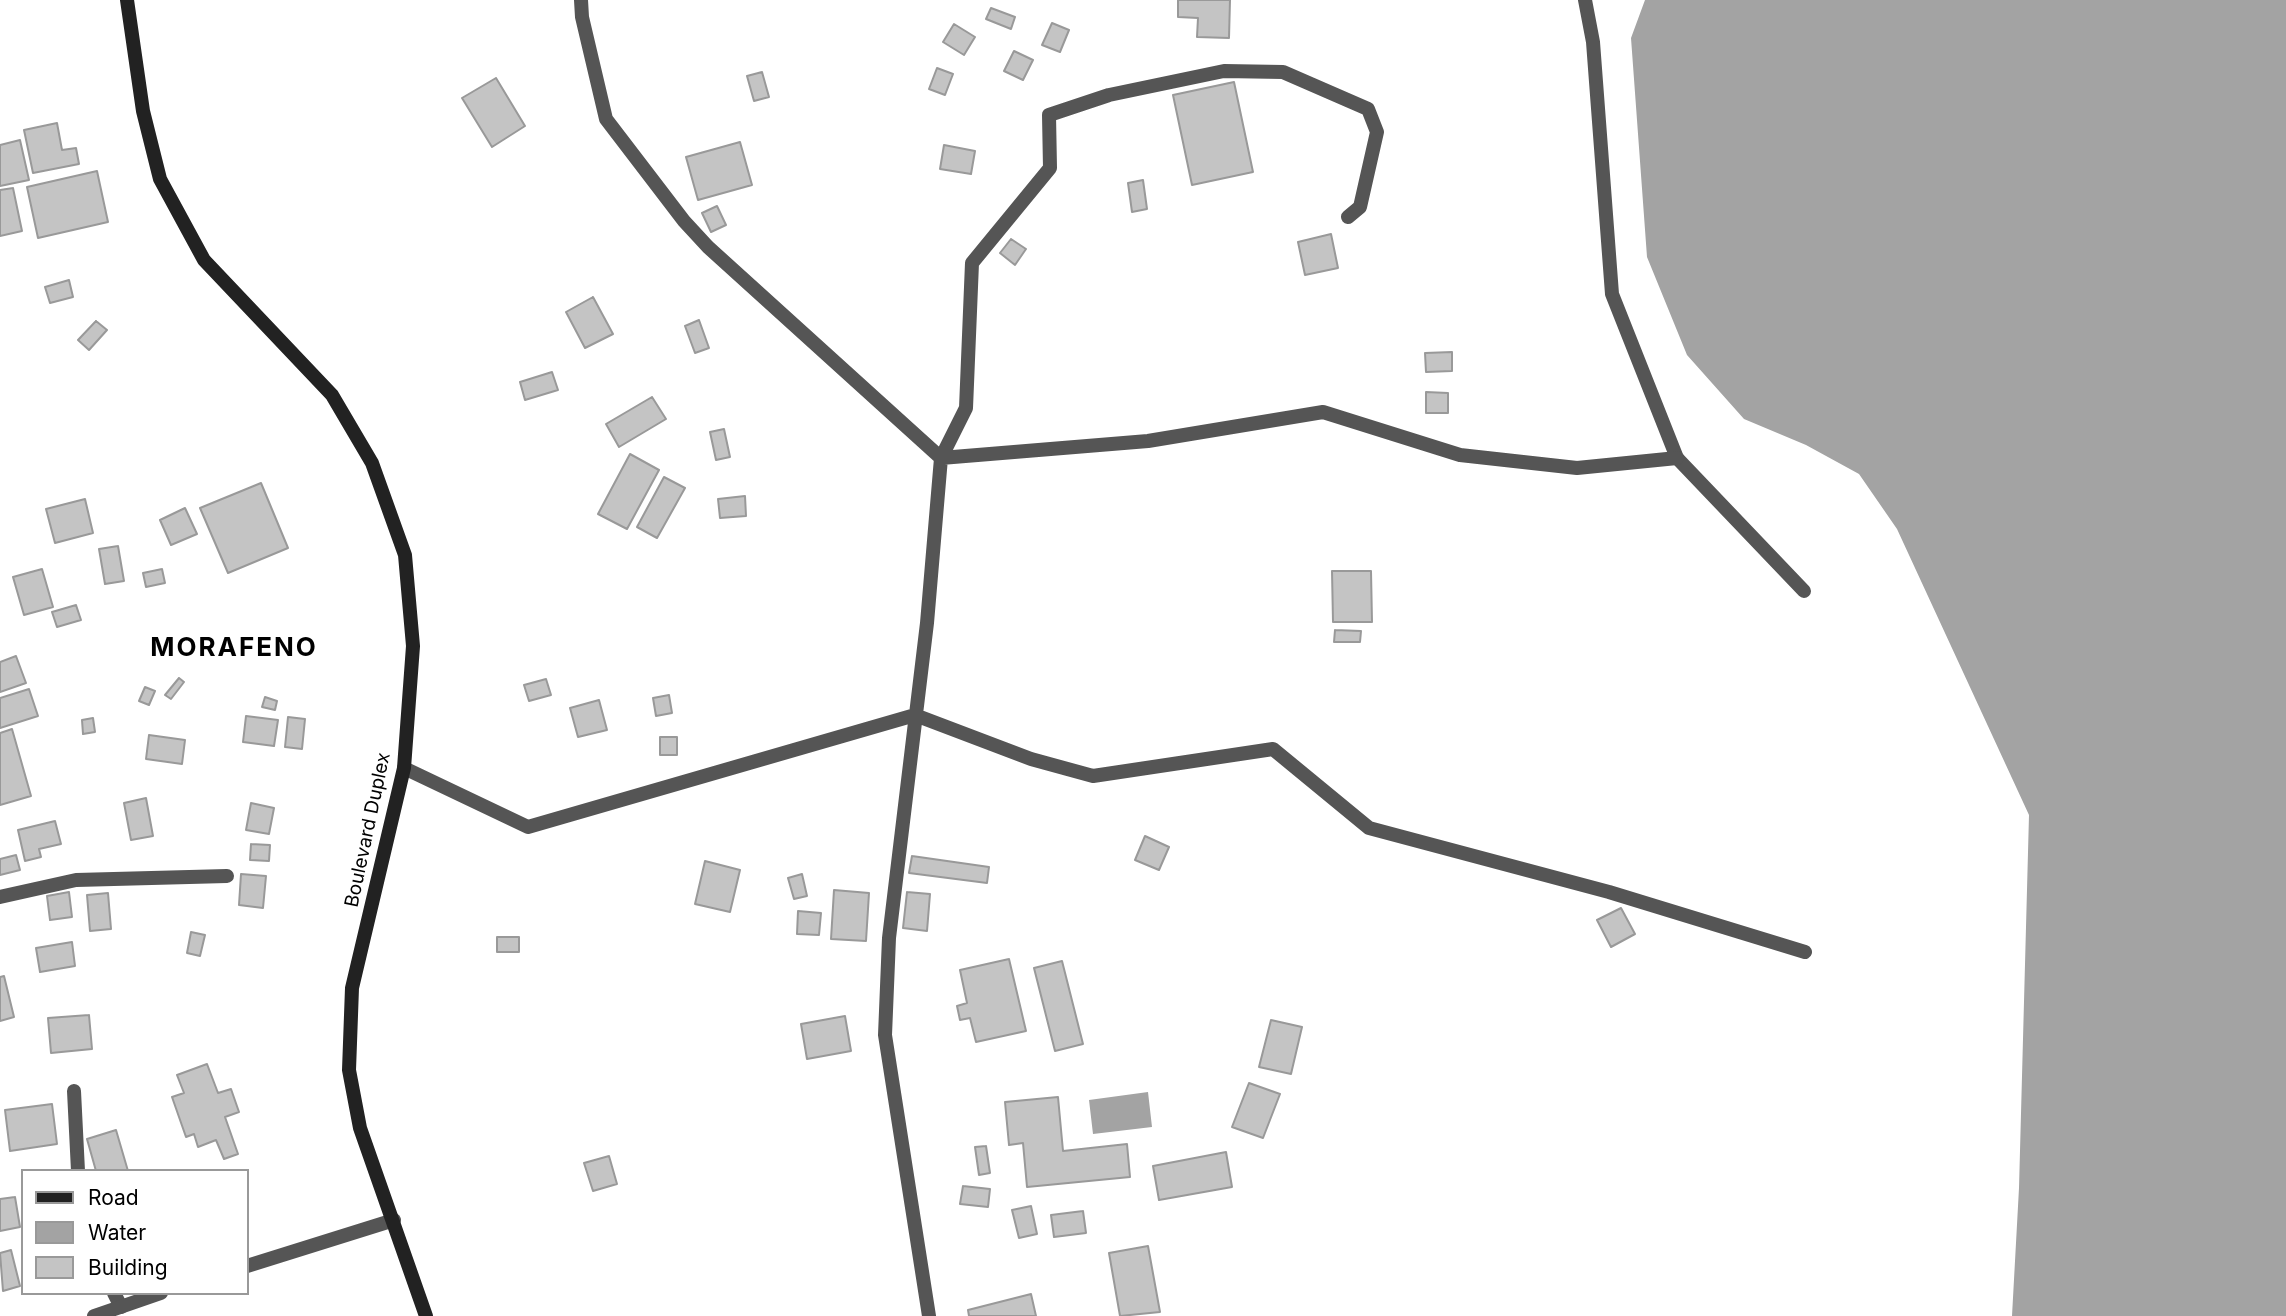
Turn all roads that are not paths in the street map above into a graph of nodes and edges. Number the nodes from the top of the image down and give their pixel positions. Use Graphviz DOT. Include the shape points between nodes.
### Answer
graph roads {
  1 [pos="127,0"];
  2 [pos="581,0"];
  3 [pos="1585,0"];
  4 [pos="1348,218"];
  5 [pos="1677,457"];
  6 [pos="941,458"];
  7 [pos="1804,591"];
  8 [pos="915,715"];
  9 [pos="404,768"];
  10 [pos="227,876"];
  11 [pos="0,897"];
  12 [pos="1805,952"];
  13 [pos="74,1091"];
  14 [pos="78,1169"];
  15 [pos="394,1220"];
  16 [pos="248,1266"];
  17 [pos="149,1295"];
  18 [pos="118,1300"];
  19 [pos="94,1316"];
  20 [pos="426,1316"];
  21 [pos="929,1316"];
  1 -- 9 [label="street, Boulevard Duplex" via="143,111 160,179 204,260 332,395 372,463 405,555 414,646"];
  2 -- 6 [label="street" via="606,119 684,221"];
  3 -- 5 [label="street" via="1594,42 1612,294"];
  4 -- 6 [label="street" via="1360,206 1377,132 1368,109 1283,72 1224,71 1109,95 1049,115 1050,168 972,263 966,408"];
  5 -- 6 [label="street" via="1577,468 1460,455 1323,412 1148,441"];
  5 -- 7 [label="street"];
  6 -- 8 [label="street"];
  8 -- 9 [label="street" via="528,827"];
  8 -- 12 [label="street" via="1031,760 1093,776 1273,749 1369,828 1609,892"];
  8 -- 21 [label="street" via="889,938 885,1035"];
  9 -- 15 [label="street, Boulevard Duplex" via="352,988 349,1070 360,1128"];
  10 -- 11 [label="street" via="76,880"];
  13 -- 14 [label="street"];
  15 -- 16 [label="street"];
  15 -- 20 [label="street, Boulevard Duplex"];
  17 -- 18 [label="street"];
  18 -- 19 [label="street"];
}
